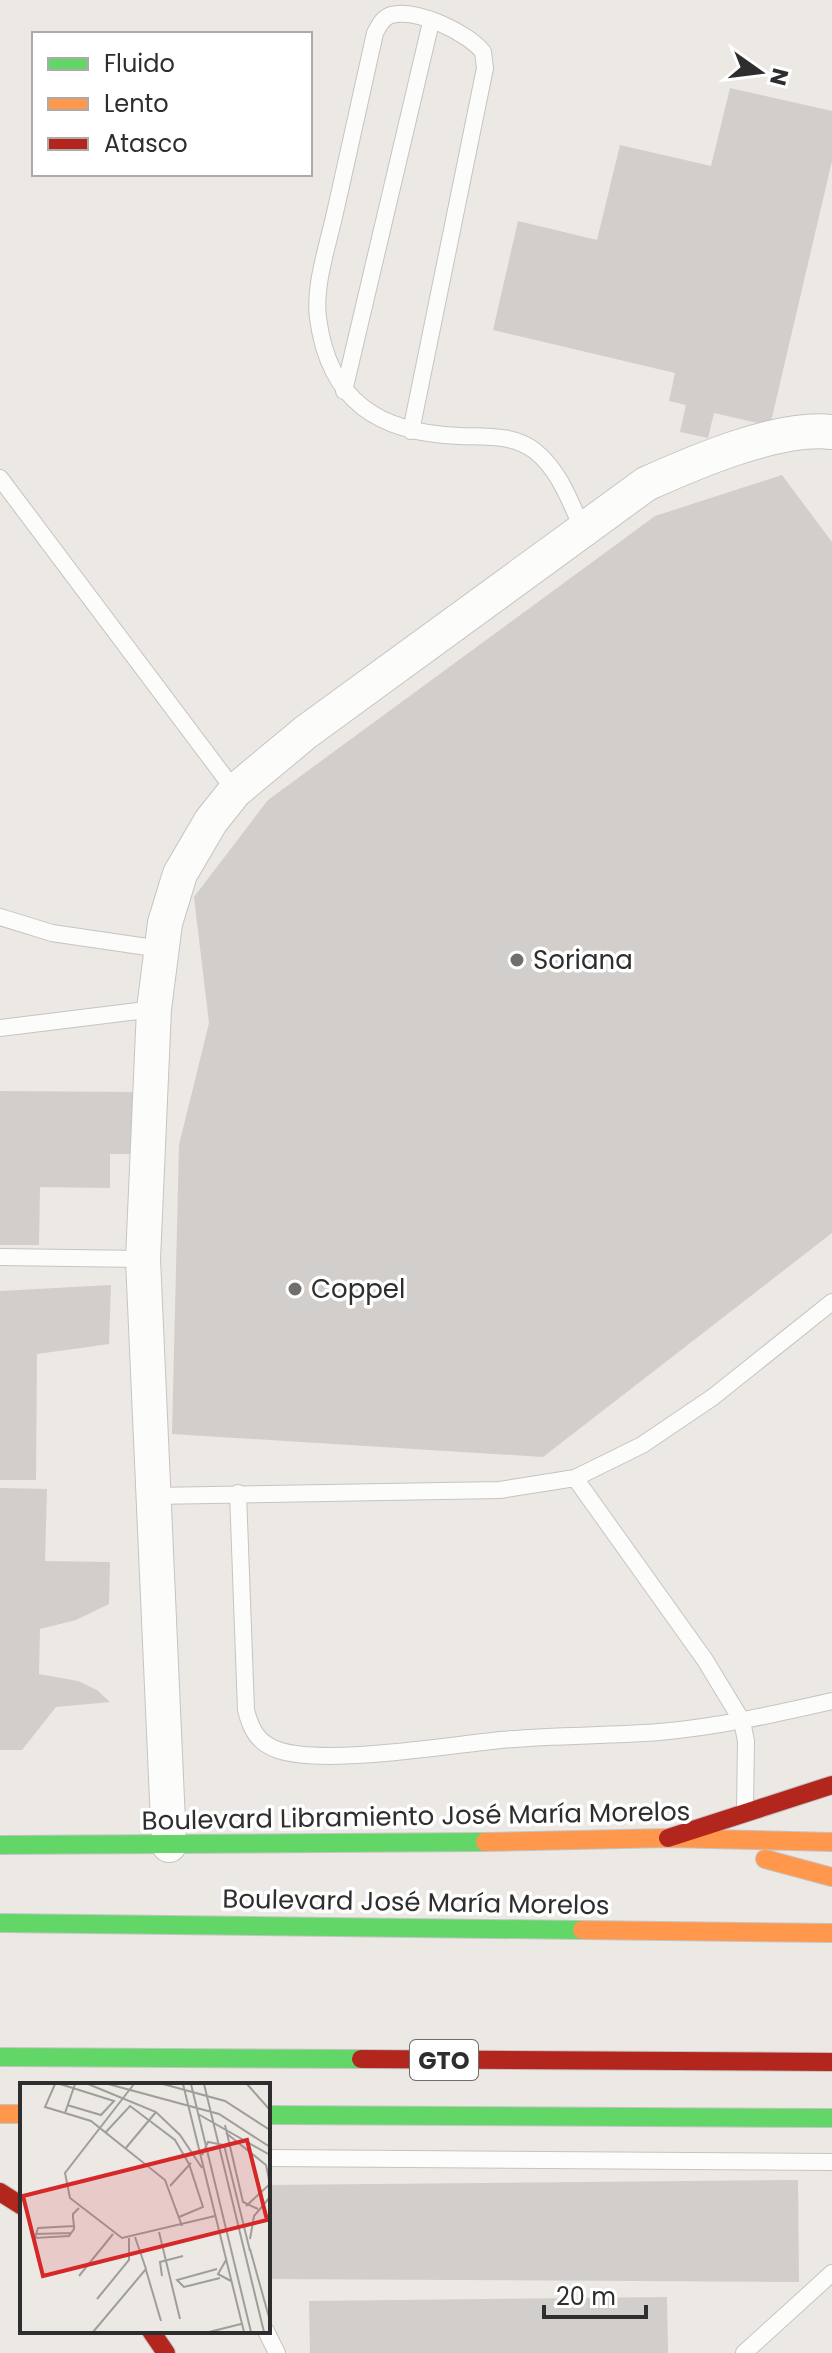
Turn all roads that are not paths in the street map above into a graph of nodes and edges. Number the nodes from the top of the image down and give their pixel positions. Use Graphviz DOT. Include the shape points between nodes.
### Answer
graph roads {
  1 [pos="431,22"];
  2 [pos="344,391"];
  3 [pos="411,431"];
  4 [pos="832,432"];
  5 [pos="0,478"];
  6 [pos="582,528"];
  7 [pos="235,791"];
  8 [pos="0,917"];
  9 [pos="161,949"];
  10 [pos="154,1009"];
  11 [pos="0,1028"];
  12 [pos="0,1257"];
  13 [pos="143,1259"];
  14 [pos="832,1302"];
  15 [pos="575,1478"];
  16 [pos="238,1493"];
  17 [pos="152,1496"];
  18 [pos="832,1701"];
  19 [pos="742,1721"];
  20 [pos="832,1785"];
  21 [pos="745,1810"];
  22 [pos="668,1838"];
  23 [pos="832,1842"];
  24 [pos="0,1845"];
  25 [pos="169,1845"];
  26 [pos="832,1877"];
  27 [pos="0,1923"];
  28 [pos="832,1933"];
  29 [pos="0,2057"];
  30 [pos="832,2062"];
  31 [pos="270,2115"];
  32 [pos="832,2118"];
  33 [pos="270,2158"];
  34 [pos="832,2162"];
  35 [pos="0,2192"];
  36 [pos="20,2205"];
  37 [pos="832,2273"];
  38 [pos="152,2333"];
  39 [pos="267,2333"];
  40 [pos="166,2353"];
  41 [pos="277,2353"];
  42 [pos="744,2353"];
  1 -- 2 [label="lane"];
  1 -- 2 [label="lane" via="391,15 381,20 375,33 323,268 318,316 327,357"];
  1 -- 3 [label="lane" via="473,40 483,52 485,68"];
  2 -- 3 [label="lane" via="365,412"];
  3 -- 6 [label="lane" via="493,436 535,451 564,487"];
  4 -- 6 [label="street" via="765,441 702,459 646,484"];
  5 -- 7 [label="lane"];
  6 -- 7 [label="street" via="306,732"];
  7 -- 9 [label="street" via="180,874"];
  8 -- 9 [label="lane" via="52,933"];
  9 -- 10 [label="street"];
  10 -- 11 [label="lane"];
  10 -- 13 [label="street"];
  12 -- 13 [label="lane"];
  13 -- 17 [label="street"];
  14 -- 15 [label="lane" via="713,1397 642,1445"];
  15 -- 16 [label="lane" via="500,1490"];
  15 -- 19 [label="lane" via="705,1660"];
  16 -- 17 [label="lane"];
  16 -- 19 [label="lane" via="246,1710 251,1730 278,1750 341,1754 660,1732"];
  17 -- 25 [label="street"];
  18 -- 19 [label="lane"];
  19 -- 21 [label="lane"];
  20 -- 21 [label="main road"];
  21 -- 22 [label="main road"];
  22 -- 23 [label="main road, Boulevard Libramiento José María Morelos"];
  22 -- 25 [label="main road, Boulevard Libramiento José María Morelos"];
  22 -- 26 [label="main road"];
  24 -- 25 [label="main road, Boulevard Libramiento José María Morelos"];
  27 -- 28 [label="main road, Boulevard José María Morelos"];
  29 -- 30 [label="main road, GTO"];
  31 -- 32 [label="main road"];
  33 -- 34 [label="lane"];
  35 -- 36 [label="main road"];
  37 -- 42 [label="lane"];
  38 -- 40 [label="main road"];
  39 -- 41 [label="lane"];
}
